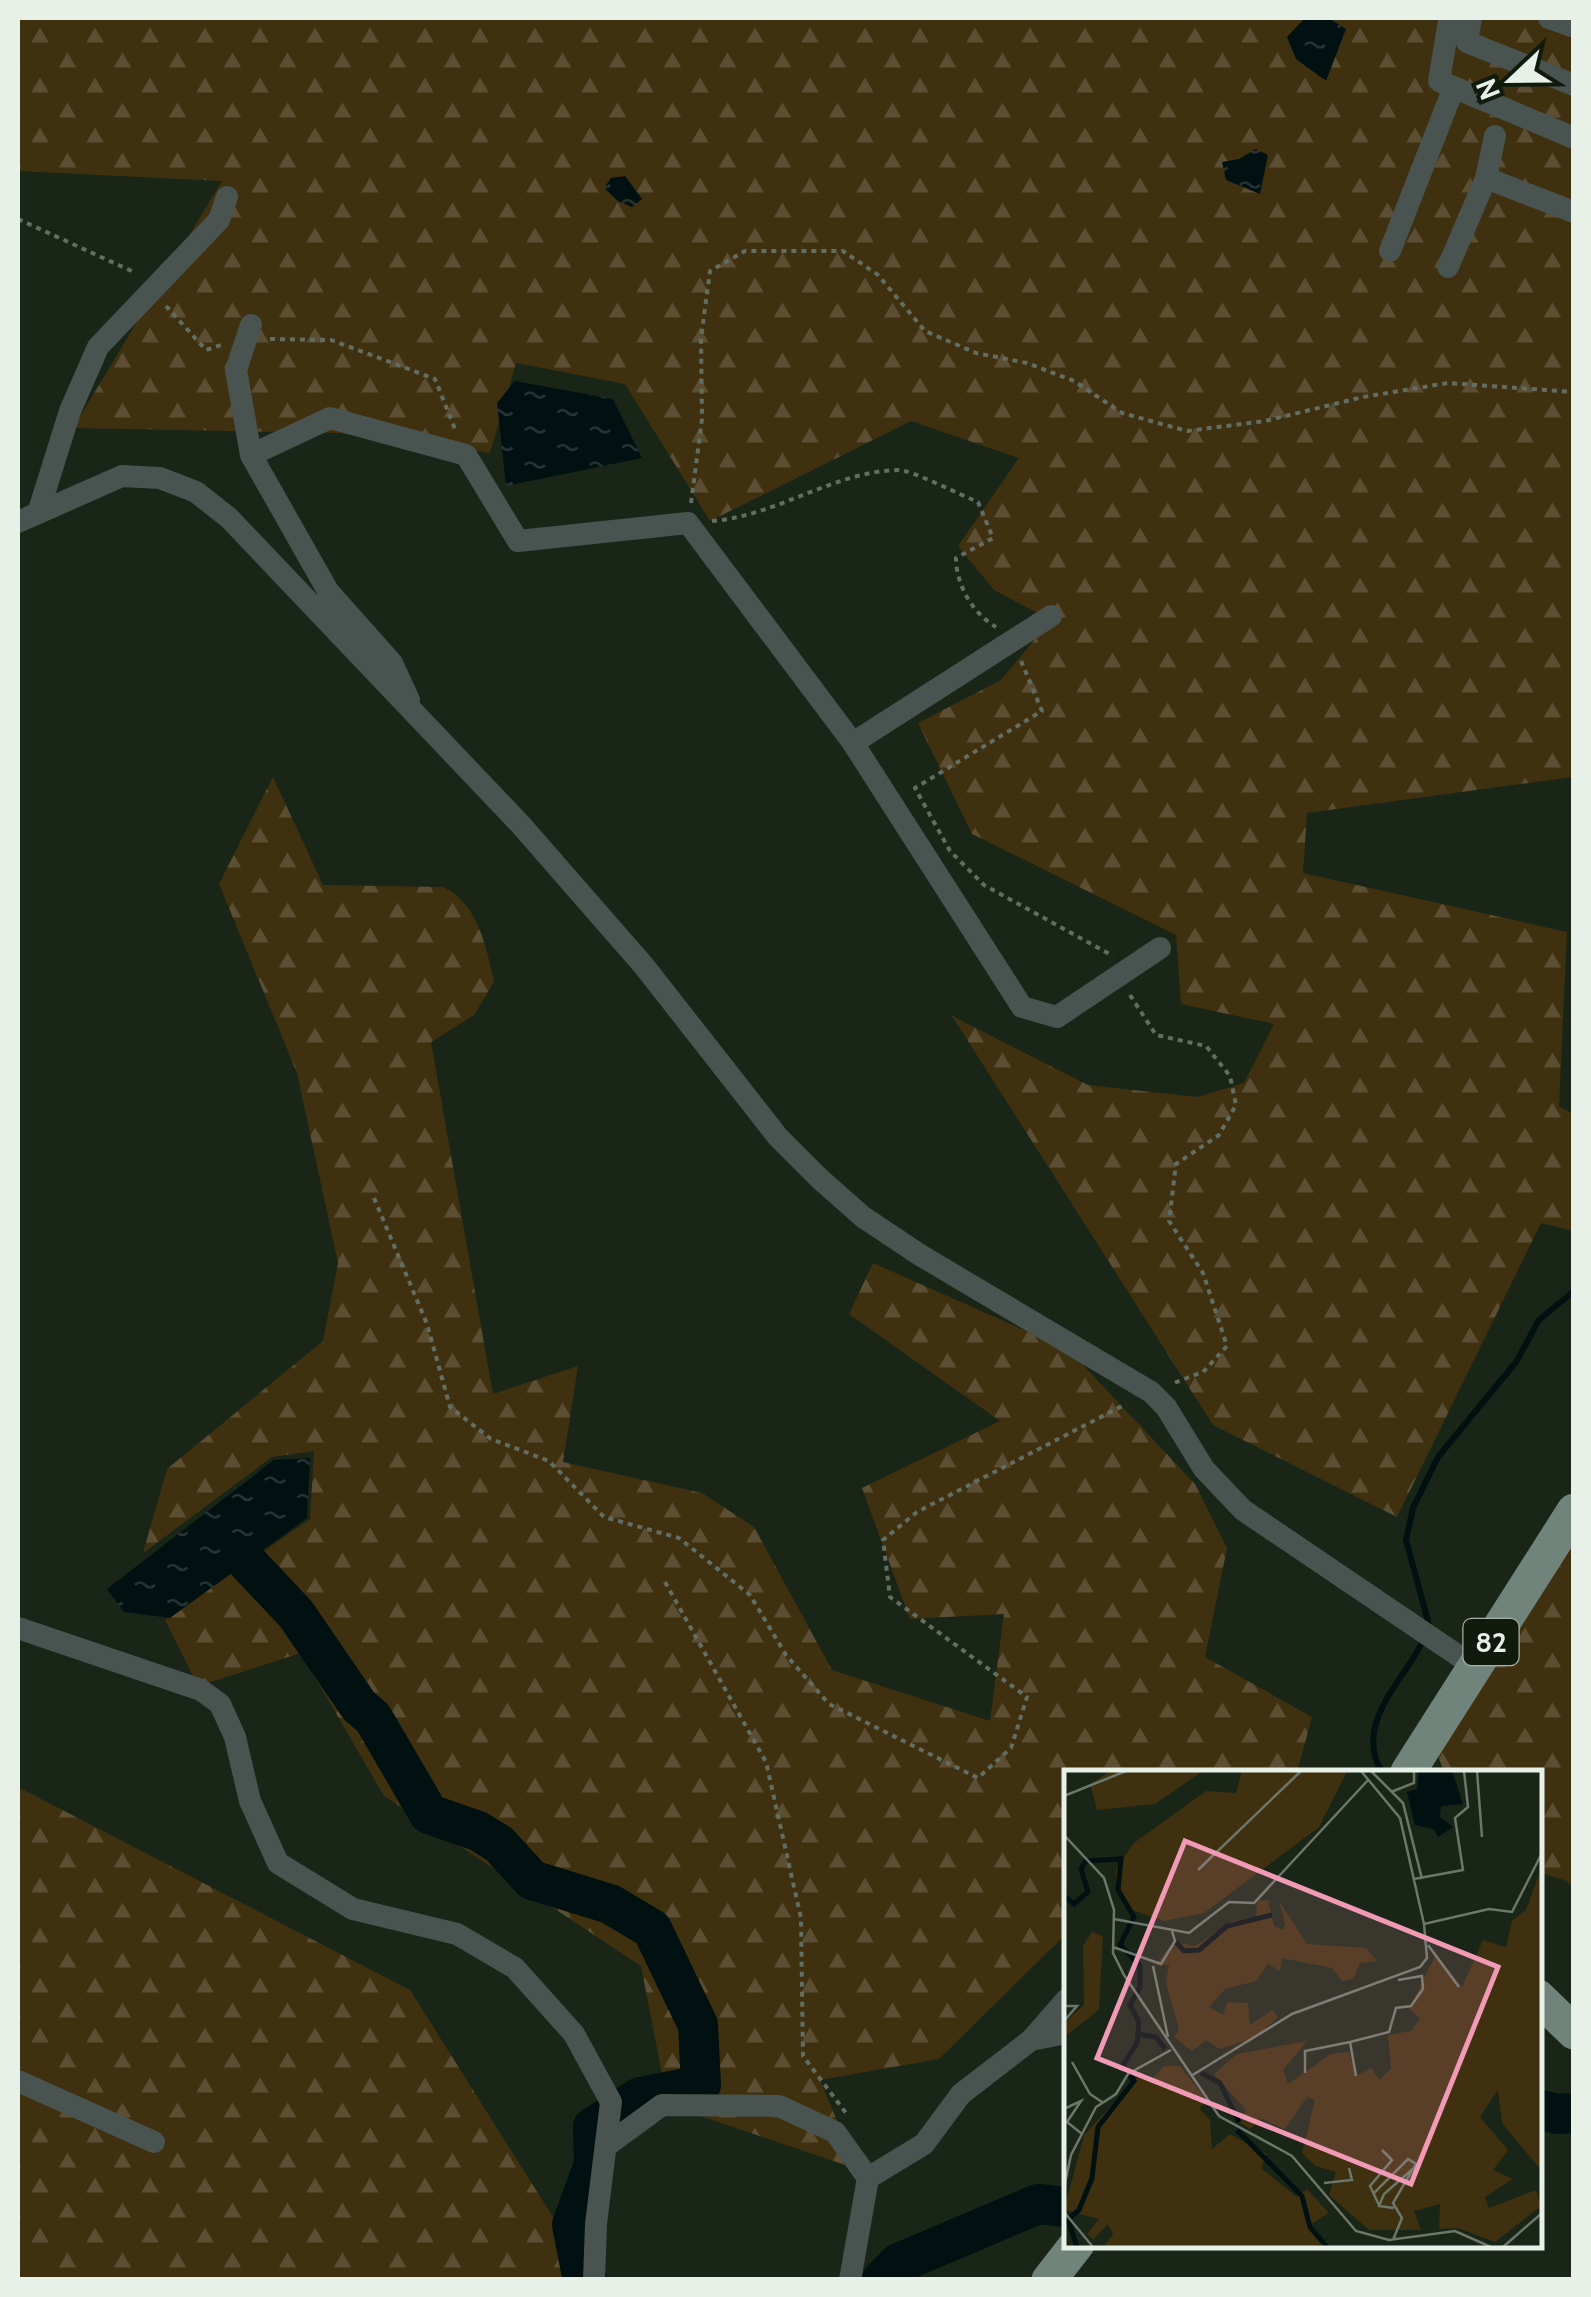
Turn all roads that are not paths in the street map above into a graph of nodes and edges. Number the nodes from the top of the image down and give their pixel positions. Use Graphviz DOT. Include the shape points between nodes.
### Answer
graph roads {
  1 [pos="1454,18"];
  2 [pos="1470,18"];
  3 [pos="1549,18"];
  4 [pos="1574,27"];
  5 [pos="1574,84"];
  6 [pos="1454,88"];
  7 [pos="1495,136"];
  8 [pos="1574,138"];
  9 [pos="1486,178"];
  10 [pos="227,197"];
  11 [pos="1574,212"];
  12 [pos="1390,251"];
  13 [pos="1448,267"];
  14 [pos="251,324"];
  15 [pos="251,456"];
  16 [pos="39,510"];
  17 [pos="18,522"];
  18 [pos="1051,616"];
  19 [pos="417,717"];
  20 [pos="852,743"];
  21 [pos="1160,948"];
  22 [pos="1574,1512"];
  23 [pos="18,1628"];
  24 [pos="1475,1666"];
  25 [pos="1409,1770"];
  26 [pos="1541,2000"];
  27 [pos="1064,2002"];
  28 [pos="1574,2032"];
  29 [pos="1064,2034"];
  30 [pos="1031,2040"];
  31 [pos="18,2081"];
  32 [pos="154,2142"];
  33 [pos="606,2146"];
  34 [pos="868,2178"];
  35 [pos="1075,2247"];
  36 [pos="594,2280"];
  37 [pos="850,2280"];
  38 [pos="1049,2280"];
  1 -- 6 [label="street" via="1439,81"];
  2 -- 5 [label="street" via="1467,42"];
  3 -- 4 [label="street"];
  6 -- 8 [label="street"];
  6 -- 12 [label="street"];
  7 -- 9 [label="street"];
  9 -- 11 [label="street"];
  9 -- 13 [label="street"];
  10 -- 16 [label="street" via="219,220 98,347"];
  14 -- 15 [label="street" via="236,370"];
  15 -- 19 [label="street" via="328,591 392,663"];
  15 -- 20 [label="street" via="330,418 466,455 518,542 688,523"];
  16 -- 17 [label="street"];
  16 -- 19 [label="street" via="122,476 160,478 196,492"];
  18 -- 20 [label="street"];
  19 -- 24 [label="street" via="558,867 778,1137 820,1179 920,1255 1151,1392 1204,1469 1243,1510"];
  20 -- 21 [label="street" via="1022,1007 1057,1017"];
  22 -- 24 [label="main road, 82"];
  23 -- 33 [label="street" via="201,1690 220,1704 250,1801 278,1862 353,1909 457,1934 515,1968 574,2034 611,2102"];
  24 -- 25 [label="main road, 82"];
  26 -- 28 [label="main road"];
  27 -- 30 [label="street"];
  29 -- 30 [label="street"];
  30 -- 34 [label="street" via="961,2094 924,2144"];
  31 -- 32 [label="street"];
  33 -- 34 [label="street" via="662,2105 779,2106 835,2132"];
  33 -- 36 [label="street"];
  34 -- 37 [label="street"];
  35 -- 38 [label="main road"];
}
